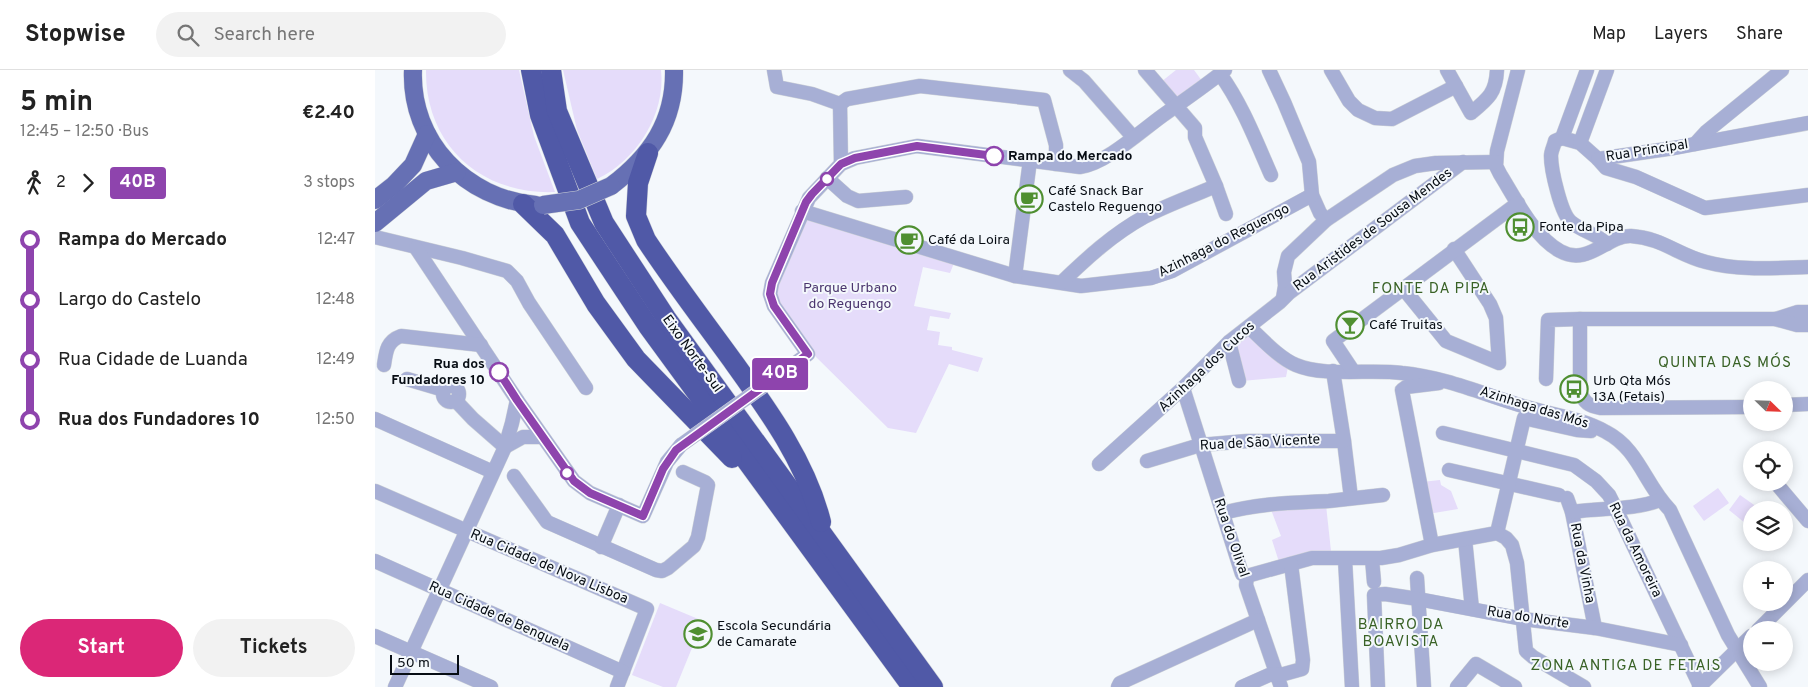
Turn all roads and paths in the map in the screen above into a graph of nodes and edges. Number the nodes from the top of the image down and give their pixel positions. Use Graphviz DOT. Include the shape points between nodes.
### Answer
graph roads {
  1 [pos="531,70"];
  2 [pos="551,70"];
  3 [pos="674,70"];
  4 [pos="774,70"];
  5 [pos="1070,70"];
  6 [pos="1145,70"];
  7 [pos="1269,70"];
  8 [pos="1331,70"];
  9 [pos="1447,70"];
  10 [pos="1497,70"];
  11 [pos="1518,70"];
  12 [pos="1587,70"];
  13 [pos="1607,70"];
  14 [pos="1782,70"];
  15 [pos="1222,72"];
  16 [pos="411,73"];
  17 [pos="1456,86"];
  18 [pos="840,104"];
  19 [pos="1176,106"];
  20 [pos="1808,123"];
  21 [pos="427,134"];
  22 [pos="1133,137"];
  23 [pos="1562,138"];
  24 [pos="1580,144"];
  25 [pos="1695,144"];
  26 [pos="648,153"];
  27 [pos="1598,159"];
  28 [pos="1030,160"];
  29 [pos="1463,162"];
  30 [pos="1496,162"];
  31 [pos="841,164"];
  32 [pos="1056,164"];
  33 [pos="457,172"];
  34 [pos="1271,174"];
  35 [pos="827,178"];
  36 [pos="1216,186"];
  37 [pos="1312,195"];
  38 [pos="1808,195"];
  39 [pos="906,196"];
  40 [pos="375,200"];
  41 [pos="1518,203"];
  42 [pos="523,204"];
  43 [pos="802,211"];
  44 [pos="1226,214"];
  45 [pos="1326,220"];
  46 [pos="375,223"];
  47 [pos="375,237"];
  48 [pos="1607,244"];
  49 [pos="417,248"];
  50 [pos="1455,249"];
  51 [pos="1808,267"];
  52 [pos="1015,276"];
  53 [pos="1062,282"];
  54 [pos="1403,288"];
  55 [pos="1283,298"];
  56 [pos="1808,312"];
  57 [pos="1775,319"];
  58 [pos="1580,320"];
  59 [pos="1808,325"];
  60 [pos="1249,327"];
  61 [pos="1229,342"];
  62 [pos="481,344"];
  63 [pos="384,365"];
  64 [pos="1333,371"];
  65 [pos="1353,371"];
  66 [pos="407,379"];
  67 [pos="1546,379"];
  68 [pos="1239,381"];
  69 [pos="1452,382"];
  70 [pos="586,388"];
  71 [pos="1183,388"];
  72 [pos="517,400"];
  73 [pos="1793,403"];
  74 [pos="1808,404"];
  75 [pos="1743,407"];
  76 [pos="1793,410"];
  77 [pos="1808,410"];
  78 [pos="375,419"];
  79 [pos="1606,432"];
  80 [pos="1443,433"];
  81 [pos="542,437"];
  82 [pos="1345,440"];
  83 [pos="1201,445"];
  84 [pos="505,447"];
  85 [pos="1516,451"];
  86 [pos="1147,461"];
  87 [pos="1099,464"];
  88 [pos="1449,470"];
  89 [pos="493,472"];
  90 [pos="683,472"];
  91 [pos="514,476"];
  92 [pos="1508,484"];
  93 [pos="375,491"];
  94 [pos="1783,491"];
  95 [pos="773,495"];
  96 [pos="1383,495"];
  97 [pos="1351,498"];
  98 [pos="1660,500"];
  99 [pos="619,505"];
  100 [pos="1616,509"];
  101 [pos="1572,512"];
  102 [pos="1223,513"];
  103 [pos="1808,521"];
  104 [pos="465,532"];
  105 [pos="1497,534"];
  106 [pos="825,536"];
  107 [pos="1465,539"];
  108 [pos="1432,545"];
  109 [pos="601,547"];
  110 [pos="1345,559"];
  111 [pos="1372,559"];
  112 [pos="375,561"];
  113 [pos="1291,564"];
  114 [pos="1247,576"];
  115 [pos="1417,578"];
  116 [pos="1808,580"];
  117 [pos="1374,589"];
  118 [pos="439,591"];
  119 [pos="1418,599"];
  120 [pos="1472,609"];
  121 [pos="1523,619"];
  122 [pos="1259,620"];
  123 [pos="1767,621"];
  124 [pos="1595,628"];
  125 [pos="375,636"];
  126 [pos="1743,644"];
  127 [pos="1681,645"];
  128 [pos="1737,650"];
  129 [pos="411,652"];
  130 [pos="623,672"];
  131 [pos="1279,680"];
  132 [pos="1702,686"];
  133 [pos="395,687"];
  134 [pos="491,687"];
  135 [pos="617,687"];
  136 [pos="911,687"];
  137 [pos="933,687"];
  138 [pos="1118,687"];
  139 [pos="1242,687"];
  140 [pos="1352,687"];
  141 [pos="1378,687"];
  142 [pos="1424,687"];
  143 [pos="1457,687"];
  144 [pos="1515,687"];
  145 [pos="1584,687"];
  146 [pos="1760,687"];
  1 -- 95 [label="highway, Eixo Norte-Sul" via="540,115 579,223 649,326"];
  2 -- 106 [label="highway, Eixo Norte-Sul" via="557,111 604,223 666,318"];
  3 -- 26 [label="main road" via="670,108"];
  4 -- 18 [label="street" via="777,87"];
  5 -- 22 [label="street" via="1085,81"];
  6 -- 19 [label="street"];
  7 -- 37 [label="street" via="1309,162"];
  8 -- 17 [label="street" via="1349,101 1358,110 1375,118 1392,119"];
  9 -- 17 [label="street"];
  10 -- 17 [label="street" via="1492,94 1471,113"];
  11 -- 30 [label="street"];
  12 -- 23 [label="street"];
  13 -- 24 [label="street"];
  14 -- 25 [label="street"];
  15 -- 19 [label="street"];
  15 -- 34 [label="street"];
  16 -- 21 [label="main road" via="417,107"];
  18 -- 31 [label="street"];
  18 -- 32 [label="street" via="847,99 920,86 1045,100 1056,145"];
  19 -- 22 [label="street"];
  19 -- 36 [label="street" via="1195,128 1195,137"];
  20 -- 25 [label="street, Rua Principal"];
  21 -- 33 [label="main road" via="440,155"];
  21 -- 40 [label="main road" via="413,165"];
  22 -- 32 [label="street" via="1090,166"];
  23 -- 24 [label="street, Rua Principal"];
  23 -- 48 [label="street" via="1555,141 1551,156 1563,210 1578,228 1601,237"];
  24 -- 27 [label="street, Rua Principal"];
  25 -- 27 [label="street, Rua Principal"];
  26 -- 42 [label="main road, bridge" via="611,186 579,200"];
  26 -- 106 [label="highway" via="638,183 636,216 646,240 772,415 806,478"];
  27 -- 38 [label="street" via="1606,168 1636,177 1705,208"];
  28 -- 31 [label="street" via="917,146 855,158"];
  28 -- 32 [label="street"];
  28 -- 52 [label="street"];
  29 -- 30 [label="street"];
  29 -- 45 [label="street" via="1415,166 1393,175"];
  29 -- 55 [label="street, Rua Aristides de Sousa Mendes"];
  30 -- 41 [label="street" via="1499,174"];
  31 -- 35 [label="street"];
  33 -- 42 [label="main road" via="499,198"];
  33 -- 46 [label="main road" via="426,181"];
  35 -- 39 [label="street" via="847,196 858,201"];
  35 -- 43 [label="street"];
  36 -- 44 [label="street"];
  36 -- 53 [label="street" via="1144,217 1089,256"];
  37 -- 45 [label="street"];
  37 -- 53 [label="street, Azinhaga do Reguengo" via="1172,271 1151,278 1081,286"];
  41 -- 48 [label="street" via="1547,242 1562,252 1589,253"];
  41 -- 50 [label="street"];
  42 -- 95 [label="highway" via="555,235 595,304 636,359 726,451 751,482"];
  43 -- 52 [label="street, Azinhaga do Reguengo"];
  43 -- 99 [label="street, bridge" via="770,294 774,306 808,354 681,446 667,462 643,516"];
  45 -- 55 [label="street" via="1288,256"];
  47 -- 49 [label="street"];
  48 -- 51 [label="street" via="1621,237 1634,236 1664,243 1713,264 1746,268"];
  49 -- 62 [label="street"];
  49 -- 70 [label="street" via="507,271 517,281"];
  50 -- 54 [label="street"];
  50 -- 54 [label="street" via="1496,318 1499,363 1446,341"];
  52 -- 53 [label="street, Azinhaga do Reguengo"];
  54 -- 65 [label="street" via="1333,341"];
  55 -- 60 [label="street, Azinhaga dos Cucos"];
  56 -- 57 [label="street"];
  57 -- 58 [label="street"];
  57 -- 59 [label="street"];
  58 -- 67 [label="street" via="1548,320"];
  58 -- 75 [label="street" via="1580,391 1589,406"];
  60 -- 61 [label="street, Azinhaga dos Cucos"];
  60 -- 64 [label="street, Azinhaga das Mós" via="1295,365"];
  61 -- 68 [label="street"];
  61 -- 71 [label="street, Azinhaga dos Cucos"];
  62 -- 63 [label="street" via="401,336 386,349"];
  62 -- 72 [label="street"];
  64 -- 65 [label="street, Azinhaga das Mós"];
  64 -- 82 [label="street"];
  65 -- 69 [label="street, Azinhaga das Mós" via="1402,372"];
  66 -- 84 [label="street" via="444,390 446,401 456,401"];
  69 -- 79 [label="street, Azinhaga das Mós"];
  69 -- 108 [label="street" via="1402,390"];
  71 -- 83 [label="street, Rua do Olival"];
  71 -- 87 [label="street, Azinhaga dos Cucos"];
  72 -- 81 [label="street"];
  72 -- 84 [label="street"];
  73 -- 74 [label="street"];
  76 -- 77 [label="street"];
  78 -- 89 [label="street"];
  79 -- 85 [label="street" via="1577,430 1524,418"];
  79 -- 98 [label="street, Azinhaga das Mós" via="1632,453"];
  80 -- 85 [label="street, Rua da Amoreira"];
  81 -- 84 [label="street" via="523,437"];
  81 -- 99 [label="street" via="574,481 590,493"];
  82 -- 83 [label="street, Rua de São Vicente"];
  82 -- 97 [label="street"];
  83 -- 86 [label="street, Rua de São Vicente"];
  83 -- 102 [label="street, Rua do Olival"];
  84 -- 89 [label="street"];
  85 -- 92 [label="street"];
  85 -- 100 [label="street, Rua da Amoreira" via="1574,465 1596,481"];
  88 -- 92 [label="street, Rua da Vinha"];
  89 -- 104 [label="street"];
  90 -- 109 [label="street" via="708,485 698,537 687,553 662,571"];
  91 -- 109 [label="street" via="547,522"];
  92 -- 101 [label="street, Rua da Vinha" via="1563,496"];
  92 -- 105 [label="street"];
  93 -- 104 [label="street, Rua Cidade de Nova Lisboa"];
  94 -- 103 [label="street"];
  95 -- 136 [label="highway, Eixo Norte-Sul"];
  96 -- 97 [label="street"];
  97 -- 102 [label="street" via="1263,504"];
  98 -- 100 [label="street"];
  98 -- 128 [label="street, Azinhaga das Mós" via="1670,510"];
  99 -- 109 [label="street"];
  100 -- 101 [label="street"];
  100 -- 127 [label="street, Rua da Amoreira"];
  101 -- 124 [label="street, Rua da Vinha"];
  102 -- 114 [label="street, Rua do Olival" via="1242,574"];
  104 -- 118 [label="street"];
  104 -- 130 [label="street, Rua Cidade de Nova Lisboa" via="647,609"];
  105 -- 107 [label="street"];
  105 -- 121 [label="street" via="1512,545"];
  106 -- 137 [label="highway, Eixo Norte-Sul"];
  107 -- 108 [label="street"];
  107 -- 120 [label="street"];
  108 -- 111 [label="street"];
  110 -- 111 [label="street"];
  110 -- 113 [label="street" via="1313,558"];
  110 -- 140 [label="street"];
  111 -- 117 [label="street"];
  112 -- 118 [label="street, Rua Cidade de Benguela"];
  113 -- 114 [label="street"];
  113 -- 131 [label="street" via="1303,660 1302,669"];
  114 -- 122 [label="street, Rua do Olival" via="1246,584"];
  115 -- 119 [label="street"];
  116 -- 123 [label="street"];
  117 -- 119 [label="street, Rua do Norte"];
  117 -- 141 [label="street"];
  118 -- 129 [label="street"];
  118 -- 130 [label="street, Rua Cidade de Benguela"];
  119 -- 120 [label="street, Rua do Norte"];
  119 -- 142 [label="street"];
  120 -- 121 [label="street, Rua do Norte"];
  121 -- 124 [label="street, Rua do Norte"];
  121 -- 145 [label="street" via="1526,651"];
  122 -- 131 [label="street, Rua do Olival"];
  122 -- 138 [label="street" via="1120,683"];
  124 -- 127 [label="street, Rua do Norte"];
  125 -- 129 [label="street"];
  126 -- 128 [label="street"];
  127 -- 132 [label="street, Rua da Amoreira"];
  128 -- 132 [label="street"];
  128 -- 146 [label="street, Azinhaga das Mós"];
  129 -- 133 [label="street"];
  129 -- 134 [label="street"];
  130 -- 135 [label="street, Rua Cidade de Nova Lisboa"];
  131 -- 139 [label="street" via="1269,675"];
  143 -- 144 [label="street" via="1476,664"];
}
